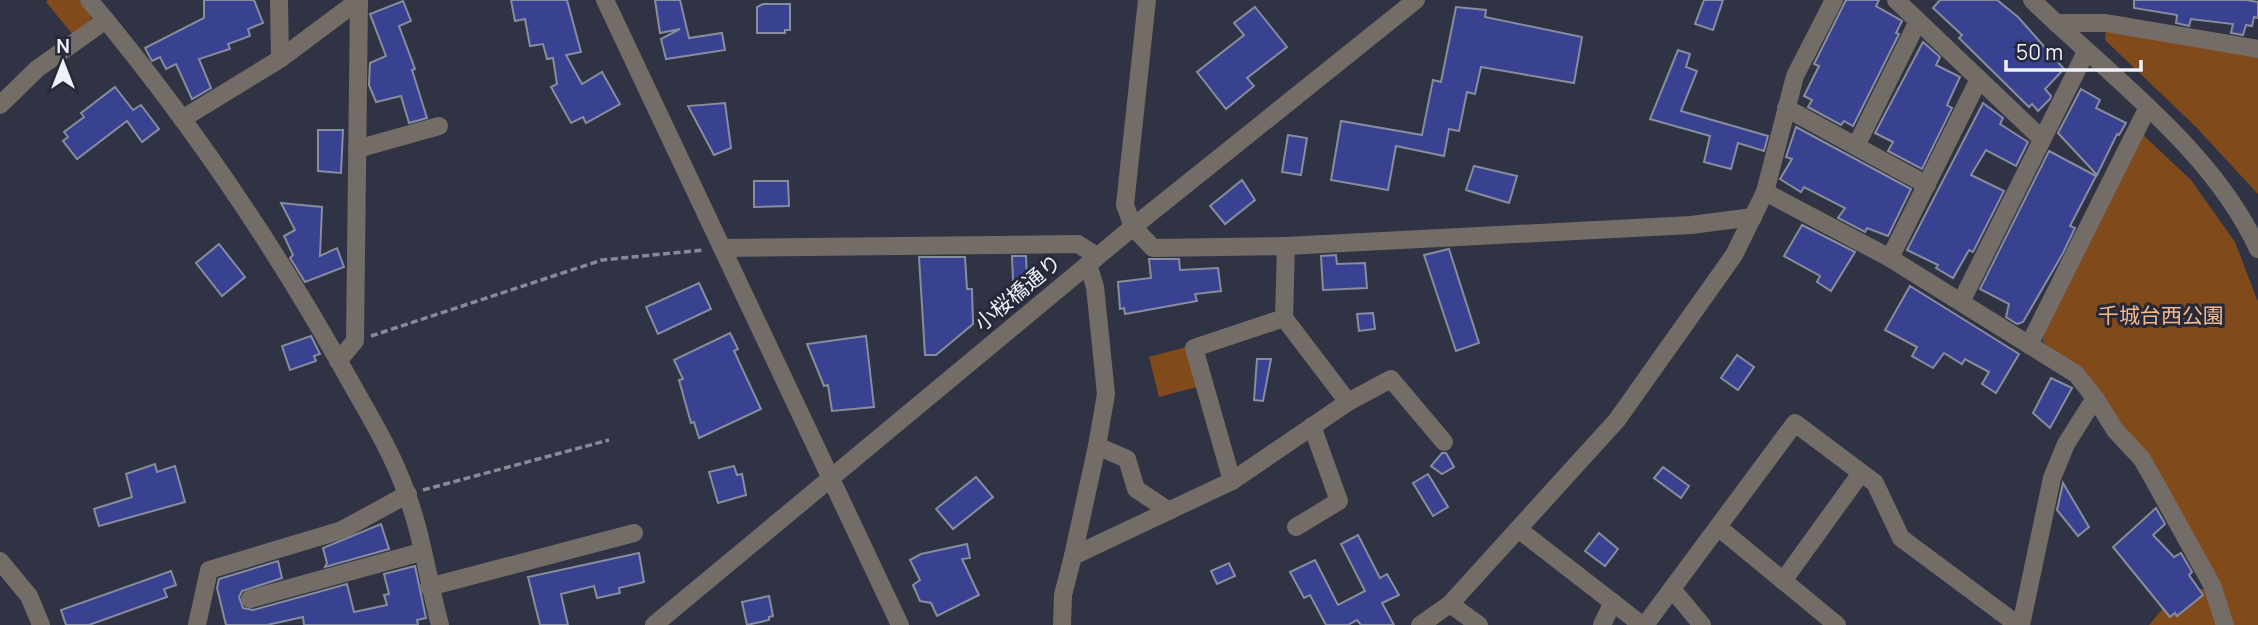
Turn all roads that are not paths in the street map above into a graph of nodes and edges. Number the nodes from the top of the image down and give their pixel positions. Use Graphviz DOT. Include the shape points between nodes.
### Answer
graph roads {
  1 [pos="89,0"];
  2 [pos="279,0"];
  3 [pos="359,0"];
  4 [pos="606,0"];
  5 [pos="1147,0"];
  6 [pos="1416,0"];
  7 [pos="1834,0"];
  8 [pos="1896,0"];
  9 [pos="2032,0"];
  10 [pos="106,20"];
  11 [pos="1918,21"];
  12 [pos="2056,23"];
  13 [pos="2258,49"];
  14 [pos="2086,52"];
  15 [pos="280,60"];
  16 [pos="1979,79"];
  17 [pos="0,105"];
  18 [pos="1786,108"];
  19 [pos="2147,109"];
  20 [pos="182,119"];
  21 [pos="439,126"];
  22 [pos="2042,139"];
  23 [pos="1856,146"];
  24 [pos="357,149"];
  25 [pos="1927,185"];
  26 [pos="1765,192"];
  27 [pos="1753,217"];
  28 [pos="2253,223"];
  29 [pos="1133,227"];
  30 [pos="1286,246"];
  31 [pos="722,248"];
  32 [pos="2258,249"];
  33 [pos="1891,258"];
  34 [pos="1093,260"];
  35 [pos="1961,302"];
  36 [pos="1284,318"];
  37 [pos="2029,345"];
  38 [pos="338,361"];
  39 [pos="2095,398"];
  40 [pos="1348,402"];
  41 [pos="1312,426"];
  42 [pos="1444,442"];
  43 [pos="1097,446"];
  44 [pos="1861,473"];
  45 [pos="831,478"];
  46 [pos="1232,481"];
  47 [pos="408,494"];
  48 [pos="1169,511"];
  49 [pos="1296,527"];
  50 [pos="1718,527"];
  51 [pos="1518,529"];
  52 [pos="634,533"];
  53 [pos="421,552"];
  54 [pos="1073,556"];
  55 [pos="0,561"];
  56 [pos="1783,581"];
  57 [pos="429,587"];
  58 [pos="1672,589"];
  59 [pos="250,599"];
  60 [pos="1613,602"];
  61 [pos="1450,604"];
  62 [pos="1836,624"];
  63 [pos="41,625"];
  64 [pos="197,625"];
  65 [pos="440,625"];
  66 [pos="654,625"];
  67 [pos="900,625"];
  68 [pos="1062,625"];
  69 [pos="1420,625"];
  70 [pos="1479,625"];
  71 [pos="1602,625"];
  72 [pos="1644,625"];
  73 [pos="1702,625"];
  74 [pos="2019,625"];
  75 [pos="2225,625"];
  1 -- 10 [label="street"];
  2 -- 15 [label="street"];
  3 -- 15 [label="street"];
  3 -- 24 [label="street"];
  4 -- 31 [label="street"];
  5 -- 29 [label="street" via="1125,205"];
  6 -- 29 [label="street, 小桜橋通り"];
  7 -- 18 [label="street" via="1794,76"];
  8 -- 11 [label="street"];
  9 -- 12 [label="street"];
  10 -- 17 [label="street" via="37,69"];
  10 -- 20 [label="street"];
  11 -- 16 [label="street"];
  11 -- 23 [label="street"];
  12 -- 13 [label="street" via="2106,23"];
  12 -- 14 [label="street"];
  14 -- 19 [label="street"];
  14 -- 22 [label="street"];
  15 -- 20 [label="street"];
  16 -- 22 [label="street"];
  16 -- 25 [label="street"];
  18 -- 23 [label="street"];
  18 -- 26 [label="street"];
  19 -- 28 [label="street"];
  19 -- 37 [label="street"];
  20 -- 38 [label="street" via="235,193"];
  21 -- 24 [label="street"];
  22 -- 35 [label="street"];
  23 -- 25 [label="street"];
  24 -- 38 [label="street" via="355,341"];
  25 -- 33 [label="street"];
  26 -- 27 [label="street"];
  26 -- 33 [label="street"];
  27 -- 30 [label="street" via="1691,225"];
  27 -- 51 [label="street" via="1734,256 1617,420"];
  28 -- 32 [label="street"];
  29 -- 30 [label="street" via="1153,248"];
  29 -- 34 [label="street, 小桜橋通り"];
  30 -- 36 [label="street"];
  31 -- 34 [label="street" via="1078,244"];
  31 -- 45 [label="street"];
  33 -- 35 [label="street"];
  34 -- 43 [label="street" via="1106,394"];
  34 -- 45 [label="street, 小桜橋通り"];
  35 -- 37 [label="street"];
  36 -- 40 [label="street"];
  36 -- 46 [label="street" via="1194,348"];
  37 -- 39 [label="street" via="2076,374"];
  38 -- 47 [label="street" via="393,457"];
  39 -- 74 [label="street" via="2066,444 2052,478"];
  39 -- 75 [label="street" via="2115,430 2142,459 2212,586"];
  40 -- 41 [label="street"];
  40 -- 42 [label="street" via="1391,379"];
  41 -- 46 [label="street"];
  41 -- 49 [label="street" via="1339,501"];
  43 -- 48 [label="street" via="1127,459 1136,489"];
  43 -- 54 [label="street"];
  44 -- 50 [label="street" via="1795,423"];
  44 -- 56 [label="street"];
  44 -- 74 [label="street" via="1875,483 1900,538"];
  45 -- 66 [label="street, 小桜橋通り"];
  45 -- 67 [label="street"];
  46 -- 48 [label="street"];
  47 -- 53 [label="street"];
  47 -- 64 [label="street" via="342,530 209,570"];
  48 -- 54 [label="street"];
  50 -- 56 [label="street"];
  50 -- 58 [label="street"];
  51 -- 60 [label="street"];
  51 -- 61 [label="street"];
  52 -- 57 [label="street"];
  53 -- 57 [label="street"];
  53 -- 59 [label="street"];
  54 -- 68 [label="street" via="1063,595"];
  55 -- 63 [label="street" via="29,596"];
  56 -- 62 [label="street"];
  57 -- 65 [label="street"];
  58 -- 72 [label="street"];
  58 -- 73 [label="street"];
  60 -- 71 [label="street"];
  60 -- 72 [label="street"];
  61 -- 69 [label="street"];
  61 -- 70 [label="street"];
}
